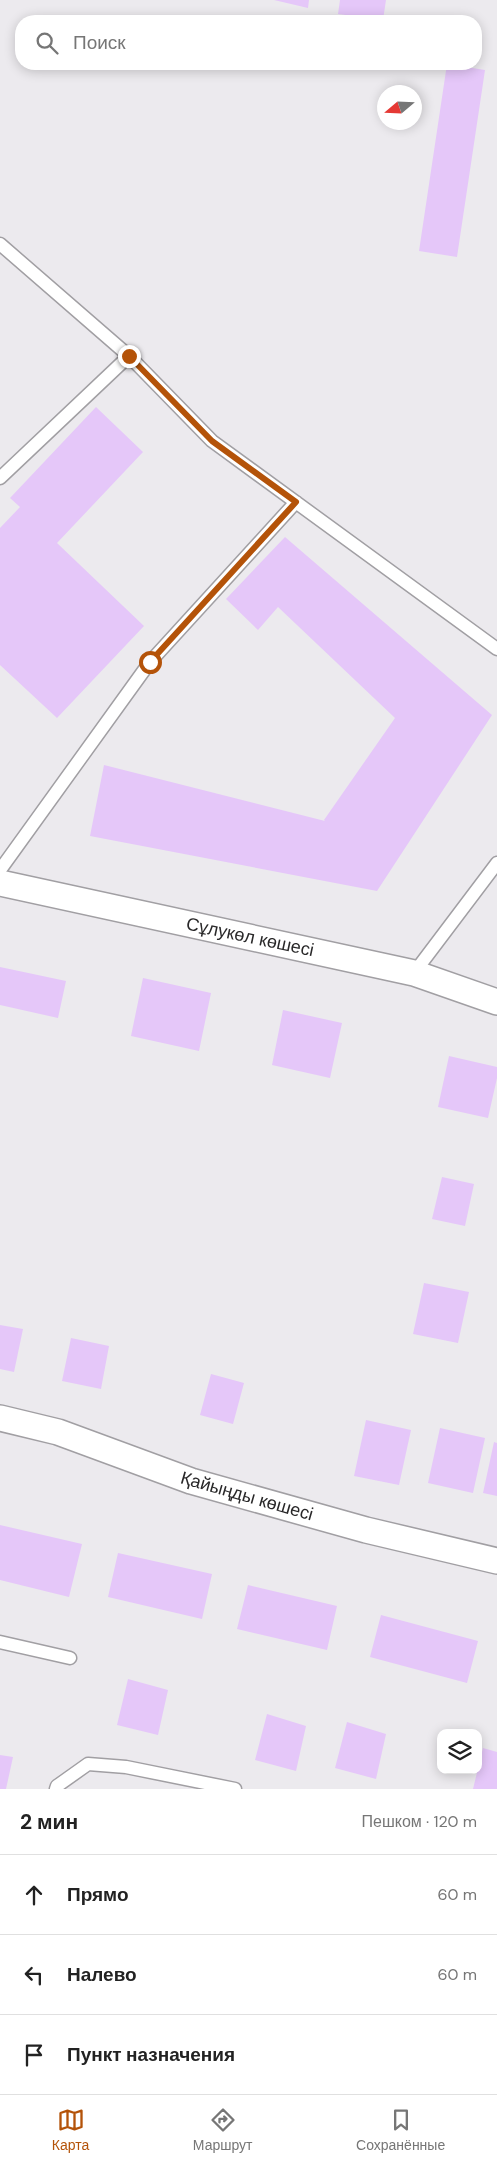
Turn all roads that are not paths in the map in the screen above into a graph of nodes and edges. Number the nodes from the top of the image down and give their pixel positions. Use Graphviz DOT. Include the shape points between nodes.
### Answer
graph roads {
  1 [pos="0,244"];
  2 [pos="129,356"];
  3 [pos="0,478"];
  4 [pos="296,502"];
  5 [pos="497,649"];
  6 [pos="497,862"];
  7 [pos="0,870"];
  8 [pos="0,883"];
  9 [pos="414,973"];
  10 [pos="497,1002"];
  11 [pos="0,1418"];
  12 [pos="497,1560"];
  13 [pos="0,1642"];
  14 [pos="70,1658"];
  15 [pos="56,1789"];
  16 [pos="235,1789"];
  1 -- 2 [label="lane"];
  2 -- 3 [label="lane"];
  2 -- 4 [label="lane" via="212,441"];
  4 -- 5 [label="lane"];
  4 -- 7 [label="lane" via="150,662"];
  6 -- 9 [label="lane"];
  8 -- 9 [label="street, Сұлукөл көшесі"];
  9 -- 10 [label="street, Сұлукөл көшесі"];
  11 -- 12 [label="street, Қайыңды көшесі" via="58,1432 191,1481 366,1530"];
  13 -- 14 [label="lane"];
  15 -- 16 [label="lane" via="88,1764 126,1767"];
}
